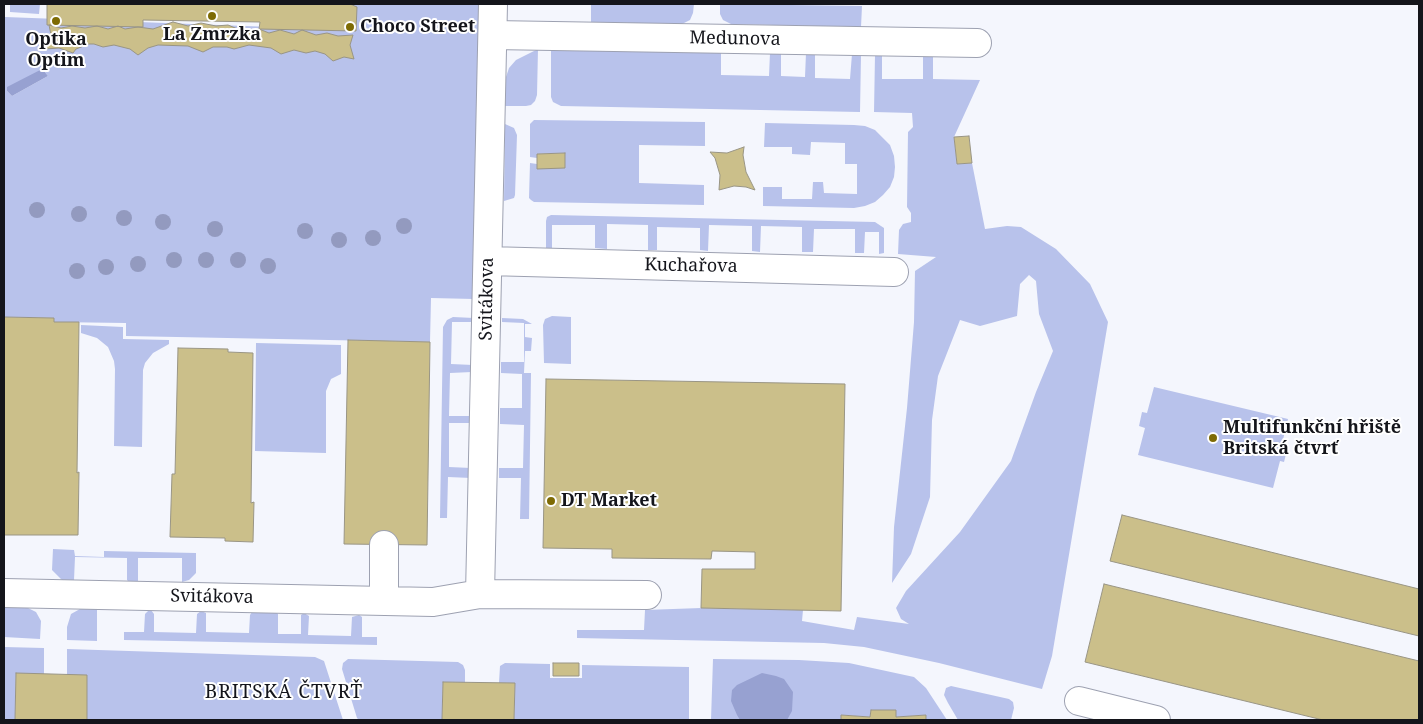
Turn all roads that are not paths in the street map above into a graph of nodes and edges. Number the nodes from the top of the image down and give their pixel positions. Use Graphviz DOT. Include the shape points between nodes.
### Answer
graph roads {
  1 [pos="493,4"];
  2 [pos="493,35"];
  3 [pos="977,43"];
  4 [pos="488,261"];
  5 [pos="894,272"];
  6 [pos="384,545"];
  7 [pos="4,593"];
  8 [pos="480,594"];
  9 [pos="647,595"];
  10 [pos="384,601"];
  11 [pos="1079,701"];
  12 [pos="1156,720"];
  1 -- 2 [label="street, Svitákova"];
  2 -- 3 [label="street, Medunova"];
  2 -- 4 [label="street, Svitákova"];
  4 -- 5 [label="street, Kuchařova"];
  4 -- 8 [label="street, Svitákova"];
  6 -- 10 [label="street"];
  7 -- 10 [label="street, Svitákova"];
  8 -- 9 [label="street, Svitákova"];
  8 -- 10 [label="street, Svitákova" via="433,602"];
  11 -- 12 [label="street"];
}
